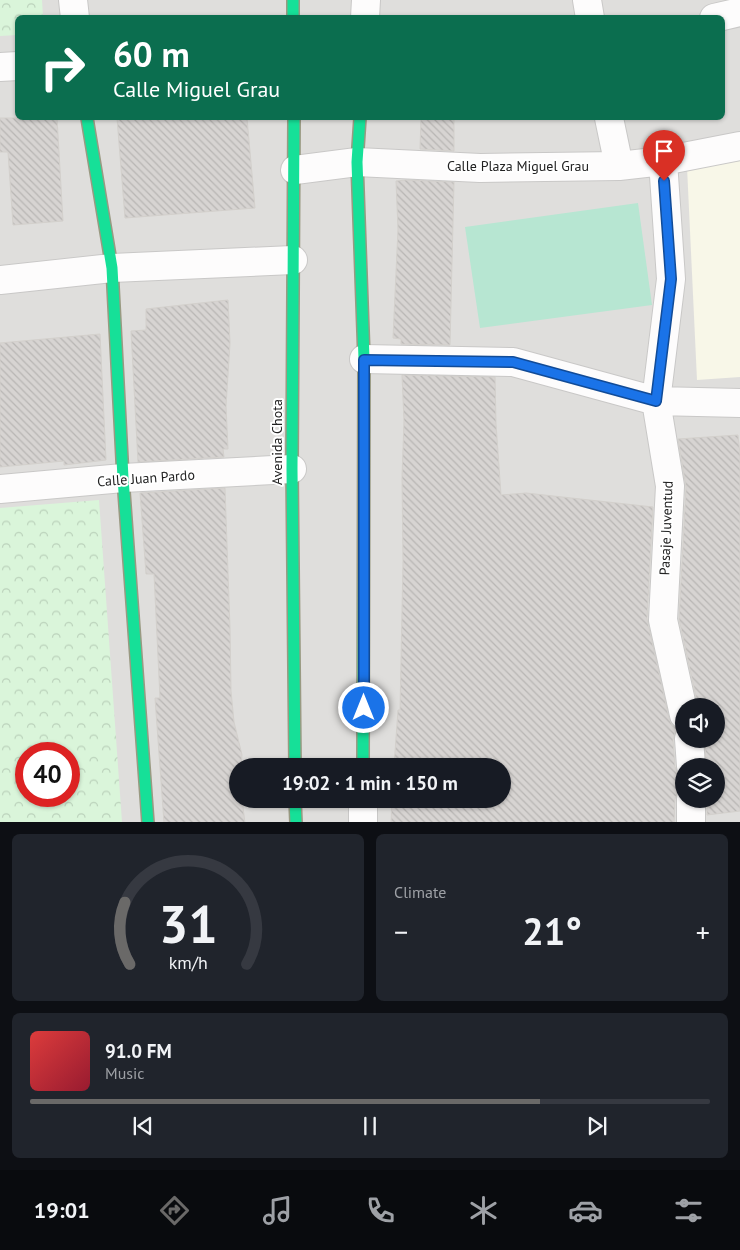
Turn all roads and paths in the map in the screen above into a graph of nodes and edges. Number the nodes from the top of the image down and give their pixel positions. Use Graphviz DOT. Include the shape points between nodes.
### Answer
graph roads {
  1 [pos="73,0"];
  2 [pos="293,0"];
  3 [pos="366,0"];
  4 [pos="587,0"];
  5 [pos="740,12"];
  6 [pos="74,15"];
  7 [pos="293,15"];
  8 [pos="365,15"];
  9 [pos="590,15"];
  10 [pos="725,15"];
  11 [pos="15,66"];
  12 [pos="0,67"];
  13 [pos="87,120"];
  14 [pos="294,120"];
  15 [pos="360,120"];
  16 [pos="609,120"];
  17 [pos="740,146"];
  18 [pos="663,161"];
  19 [pos="357,162"];
  20 [pos="619,166"];
  21 [pos="295,170"];
  22 [pos="293,260"];
  23 [pos="112,268"];
  24 [pos="0,280"];
  25 [pos="364,360"];
  26 [pos="656,401"];
  27 [pos="740,403"];
  28 [pos="292,470"];
  29 [pos="123,478"];
  30 [pos="0,489"];
  31 [pos="680,698"];
  32 [pos="295,758"];
  33 [pos="363,758"];
  34 [pos="296,808"];
  35 [pos="363,808"];
  36 [pos="691,808"];
  37 [pos="148,822"];
  38 [pos="296,822"];
  39 [pos="363,822"];
  40 [pos="691,822"];
  1 -- 6 [label="street"];
  2 -- 7 [label="main road"];
  3 -- 8 [label="street"];
  4 -- 9 [label="street"];
  5 -- 10 [label="street"];
  11 -- 12 [label="street"];
  13 -- 23 [label="main road"];
  14 -- 21 [label="main road, Avenida Chota"];
  15 -- 19 [label="main road"];
  16 -- 20 [label="street"];
  17 -- 18 [label="street, Calle Plaza Miguel Grau"];
  18 -- 20 [label="street, Calle Plaza Miguel Grau"];
  18 -- 26 [label="street, Pasaje Juventud" via="671,279"];
  19 -- 20 [label="street, Calle Plaza Miguel Grau" via="480,168"];
  19 -- 21 [label="street, Calle Plaza Miguel Grau"];
  19 -- 25 [label="main road"];
  21 -- 22 [label="main road, Avenida Chota"];
  22 -- 23 [label="street"];
  22 -- 28 [label="main road, Avenida Chota"];
  23 -- 24 [label="street"];
  23 -- 29 [label="main road"];
  25 -- 26 [label="street" via="513,362"];
  25 -- 33 [label="main road"];
  26 -- 27 [label="street"];
  26 -- 31 [label="street, Pasaje Juventud" via="670,486 663,620"];
  28 -- 29 [label="street, Calle Juan Pardo"];
  28 -- 32 [label="main road, Avenida Chota"];
  29 -- 30 [label="street, Calle Juan Pardo"];
  29 -- 37 [label="main road"];
  34 -- 38 [label="main road"];
  35 -- 39 [label="street"];
  36 -- 40 [label="street"];
}
